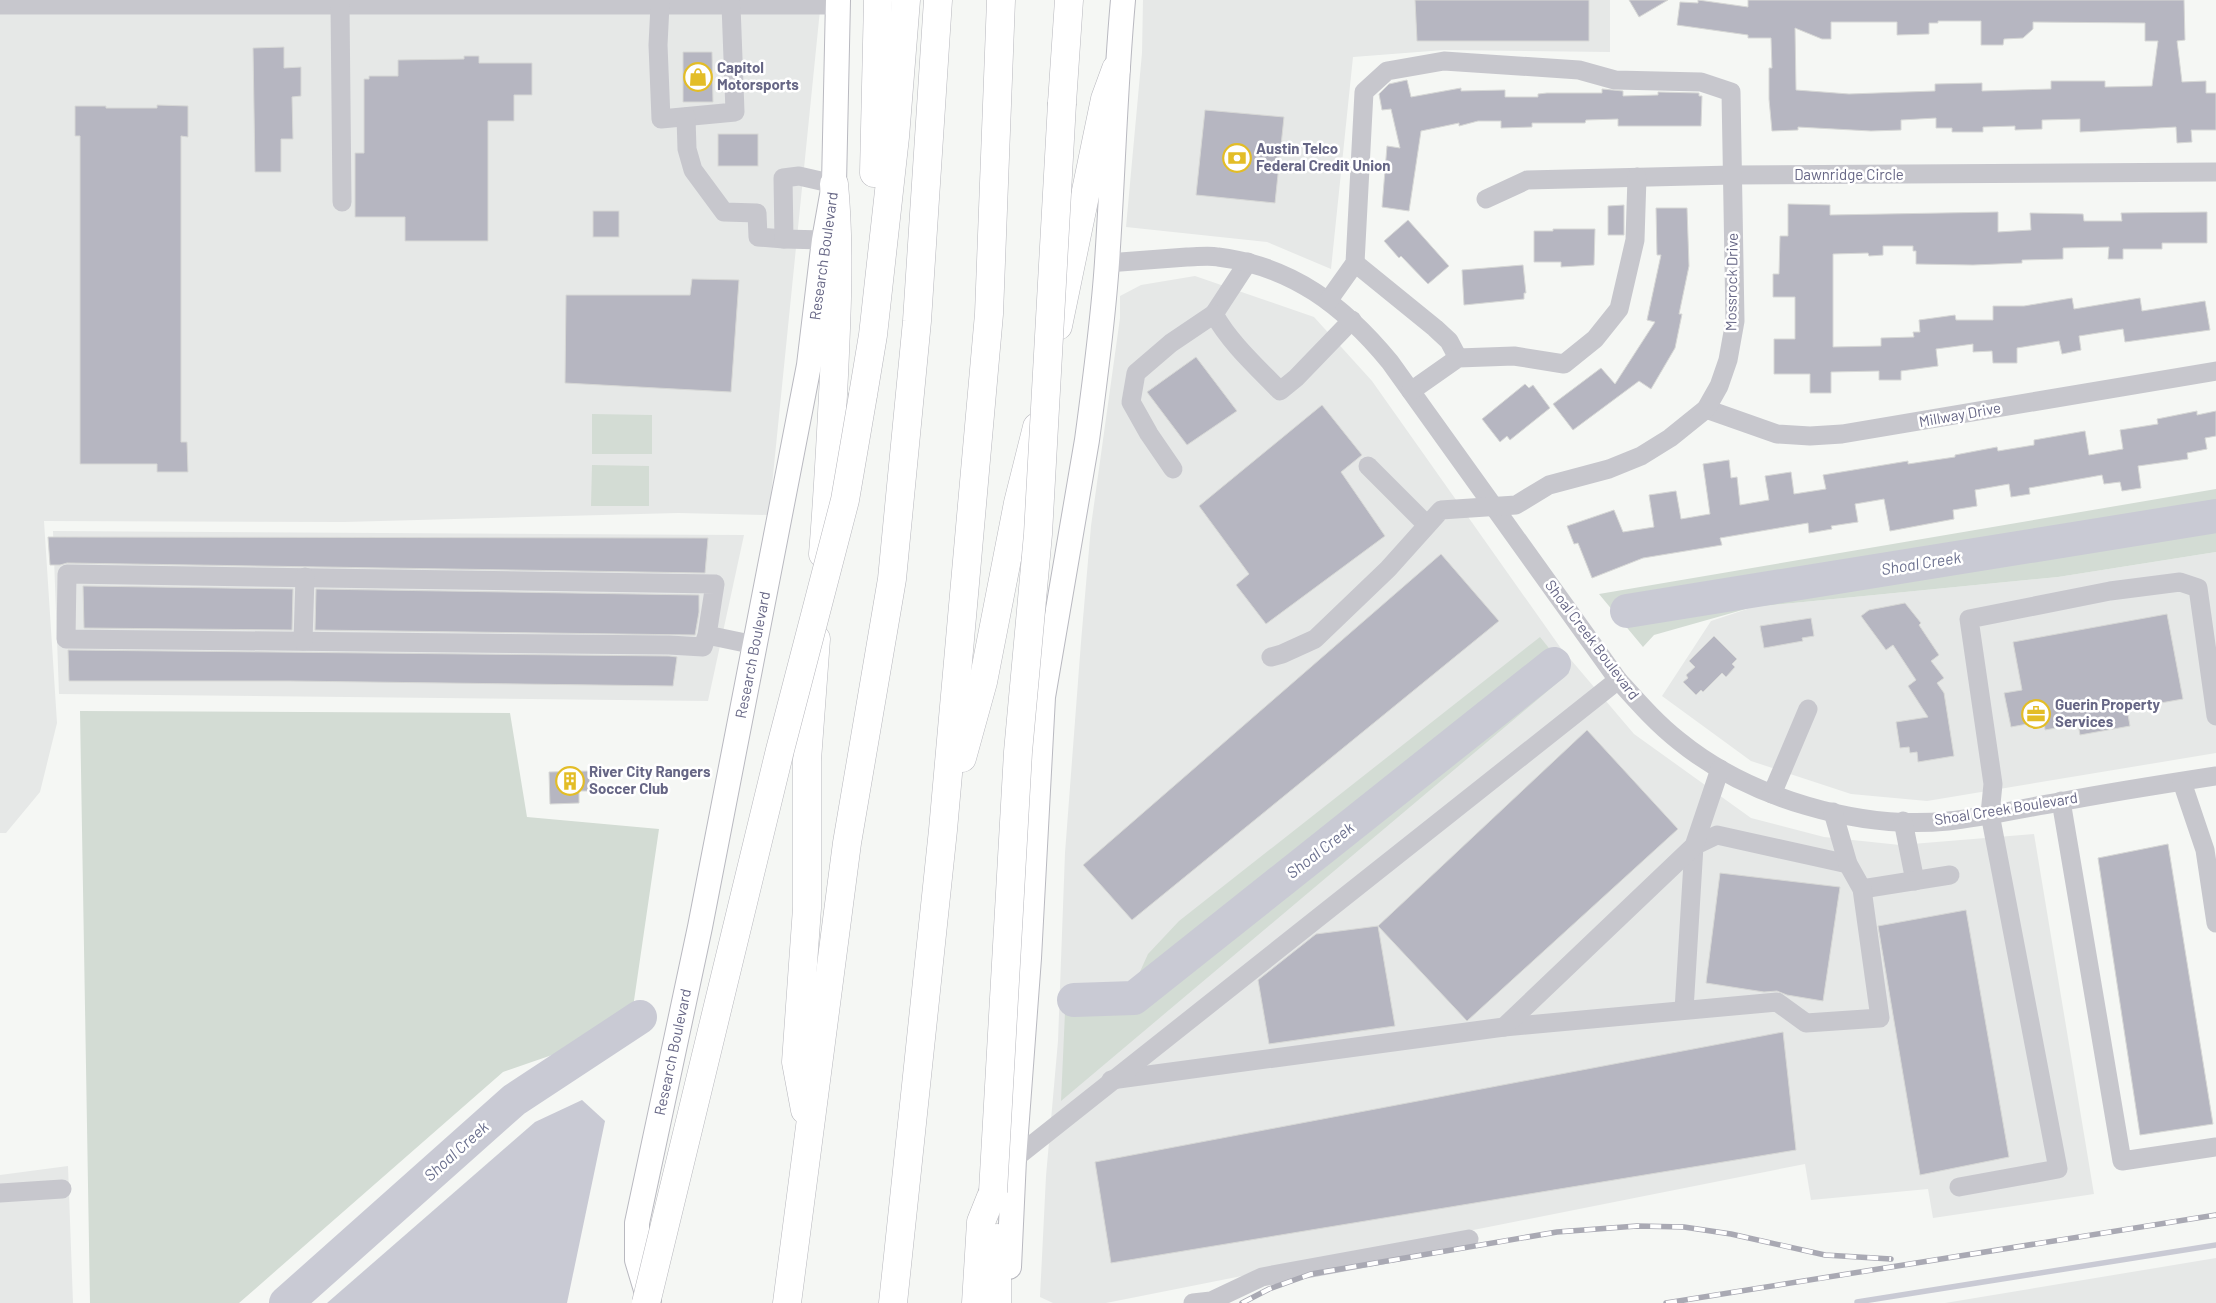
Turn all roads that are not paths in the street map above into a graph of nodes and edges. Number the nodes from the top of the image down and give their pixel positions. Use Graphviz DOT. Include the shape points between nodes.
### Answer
graph roads {
  1 [pos="878,0"];
  2 [pos="906,0"];
  3 [pos="938,0"];
  4 [pos="1001,0"];
  5 [pos="1069,0"];
  6 [pos="1123,0"];
  7 [pos="611,3"];
  8 [pos="837,3"];
  9 [pos="0,5"];
  10 [pos="340,5"];
  11 [pos="660,5"];
  12 [pos="731,5"];
  13 [pos="1116,69"];
  14 [pos="686,117"];
  15 [pos="2216,172"];
  16 [pos="1732,176"];
  17 [pos="1637,177"];
  18 [pos="834,184"];
  19 [pos="1486,199"];
  20 [pos="342,202"];
  21 [pos="784,239"];
  22 [pos="824,240"];
  23 [pos="1248,262"];
  24 [pos="1107,263"];
  25 [pos="1355,263"];
  26 [pos="1328,301"];
  27 [pos="1214,314"];
  28 [pos="1352,320"];
  29 [pos="1458,358"];
  30 [pos="2216,371"];
  31 [pos="1411,391"];
  32 [pos="863,395"];
  33 [pos="1706,409"];
  34 [pos="1368,466"];
  35 [pos="1173,469"];
  36 [pos="1494,507"];
  37 [pos="1428,525"];
  38 [pos="305,577"];
  39 [pos="707,635"];
  40 [pos="303,641"];
  41 [pos="754,645"];
  42 [pos="1271,657"];
  43 [pos="1618,680"];
  44 [pos="1808,709"];
  45 [pos="2216,716"];
  46 [pos="1720,769"];
  47 [pos="2216,776"];
  48 [pos="2182,782"];
  49 [pos="1772,794"];
  50 [pos="2061,801"];
  51 [pos="1833,812"];
  52 [pos="1990,814"];
  53 [pos="1903,821"];
  54 [pos="943,830"];
  55 [pos="1694,846"];
  56 [pos="1848,864"];
  57 [pos="1950,875"];
  58 [pos="1915,881"];
  59 [pos="1862,889"];
  60 [pos="2216,923"];
  61 [pos="1684,1010"];
  62 [pos="1504,1027"];
  63 [pos="1110,1080"];
  64 [pos="809,1136"];
  65 [pos="2216,1147"];
  66 [pos="1014,1159"];
  67 [pos="1959,1187"];
  68 [pos="62,1189"];
  69 [pos="992,1192"];
  70 [pos="0,1193"];
  71 [pos="1468,1239"];
  72 [pos="894,1290"];
  73 [pos="646,1303"];
  74 [pos="650,1303"];
  75 [pos="787,1303"];
  76 [pos="976,1303"];
  77 [pos="996,1303"];
  78 [pos="1006,1303"];
  79 [pos="1193,1303"];
  1 -- 32 [label="highway" via="875,150"];
  2 -- 32 [label="highway" via="895,137 873,335"];
  3 -- 64 [label="highway" via="917,321 892,579 847,843"];
  4 -- 54 [label="highway" via="989,304"];
  5 -- 69 [label="highway, bridge" via="1038,534 1018,752"];
  6 -- 13 [label="main road"];
  7 -- 10 [label="street"];
  7 -- 11 [label="street"];
  8 -- 12 [label="street"];
  8 -- 18 [label="main road, Research Boulevard"];
  9 -- 10 [label="street"];
  10 -- 20 [label="street"];
  11 -- 12 [label="street"];
  11 -- 14 [label="street" via="661,119"];
  12 -- 14 [label="street" via="735,112"];
  13 -- 24 [label="main road"];
  13 -- 54 [label="highway" via="1103,108 983,682"];
  14 -- 21 [label="street" via="687,149 693,170 724,212 757,213 758,237"];
  15 -- 16 [label="street, Dawnridge Circle"];
  16 -- 17 [label="street, Dawnridge Circle"];
  16 -- 25 [label="street, Mossrock Drive" via="1731,92 1701,82 1615,80 1579,70 1444,61 1387,72 1364,92"];
  16 -- 33 [label="street, Mossrock Drive" via="1735,320 1728,360"];
  17 -- 19 [label="street, Dawnridge Circle" via="1527,180"];
  17 -- 29 [label="street" via="1635,240 1618,309 1595,339 1564,364 1514,356"];
  18 -- 21 [label="street" via="799,176 784,178"];
  18 -- 22 [label="main road, Research Boulevard"];
  18 -- 64 [label="highway" via="838,220 836,328 828,493 807,760 807,908 796,1062"];
  21 -- 22 [label="street"];
  22 -- 41 [label="main road, Research Boulevard" via="809,365"];
  23 -- 24 [label="street, Shoal Creek Boulevard" via="1216,256"];
  23 -- 26 [label="street, Shoal Creek Boulevard" via="1293,280"];
  23 -- 27 [label="street"];
  24 -- 66 [label="main road" via="1088,440 1043,697"];
  25 -- 26 [label="street"];
  25 -- 29 [label="street" via="1436,328 1449,341"];
  26 -- 28 [label="street, Shoal Creek Boulevard"];
  27 -- 28 [label="street" via="1247,358 1280,391"];
  27 -- 35 [label="street" via="1171,343 1136,373 1132,402"];
  28 -- 31 [label="street, Shoal Creek Boulevard"];
  29 -- 31 [label="street"];
  30 -- 33 [label="street, Millway Drive" via="1842,434 1777,434"];
  31 -- 36 [label="street, Shoal Creek Boulevard"];
  32 -- 73 [label="highway, bridge" via="845,500 780,750"];
  33 -- 36 [label="street, Mossrock Drive" via="1641,456 1609,469 1548,485 1516,505"];
  34 -- 37 [label="street"];
  36 -- 37 [label="street, Mossrock Drive" via="1441,510"];
  36 -- 43 [label="street, Shoal Creek Boulevard"];
  37 -- 42 [label="street, Mossrock Drive" via="1388,569 1315,639"];
  38 -- 39 [label="street" via="715,584"];
  38 -- 40 [label="street"];
  38 -- 40 [label="street" via="67,574 66,639"];
  39 -- 40 [label="street" via="703,647"];
  39 -- 41 [label="street"];
  41 -- 74 [label="main road, Research Boulevard" via="700,927 637,1223 637,1260"];
  43 -- 46 [label="street, Shoal Creek Boulevard" via="1679,742"];
  43 -- 63 [label="street"];
  44 -- 49 [label="street"];
  45 -- 52 [label="street" via="2198,588 2180,582 1969,618 1993,784"];
  46 -- 49 [label="street, Shoal Creek Boulevard"];
  46 -- 55 [label="street"];
  47 -- 48 [label="street, Shoal Creek Boulevard"];
  48 -- 50 [label="street, Shoal Creek Boulevard"];
  48 -- 60 [label="street" via="2205,850"];
  49 -- 51 [label="street, Shoal Creek Boulevard"];
  50 -- 52 [label="street, Shoal Creek Boulevard"];
  50 -- 65 [label="street" via="2122,1161"];
  51 -- 53 [label="street, Shoal Creek Boulevard"];
  51 -- 56 [label="street"];
  52 -- 53 [label="street, Shoal Creek Boulevard" via="1947,821"];
  52 -- 67 [label="street" via="2058,1168"];
  53 -- 58 [label="street"];
  54 -- 72 [label="highway"];
  55 -- 56 [label="street" via="1717,834"];
  55 -- 61 [label="street"];
  55 -- 62 [label="street"];
  56 -- 59 [label="street"];
  57 -- 58 [label="street"];
  58 -- 59 [label="street"];
  59 -- 61 [label="street" via="1880,1018 1806,1023 1777,1002"];
  61 -- 62 [label="street"];
  62 -- 63 [label="street"];
  63 -- 66 [label="street"];
  64 -- 75 [label="highway"];
  66 -- 78 [label="main road"];
  68 -- 70 [label="street"];
  69 -- 76 [label="highway" via="981,1222"];
  69 -- 77 [label="highway" via="998,1225"];
  71 -- 79 [label="street" via="1262,1277 1211,1301"];
}
